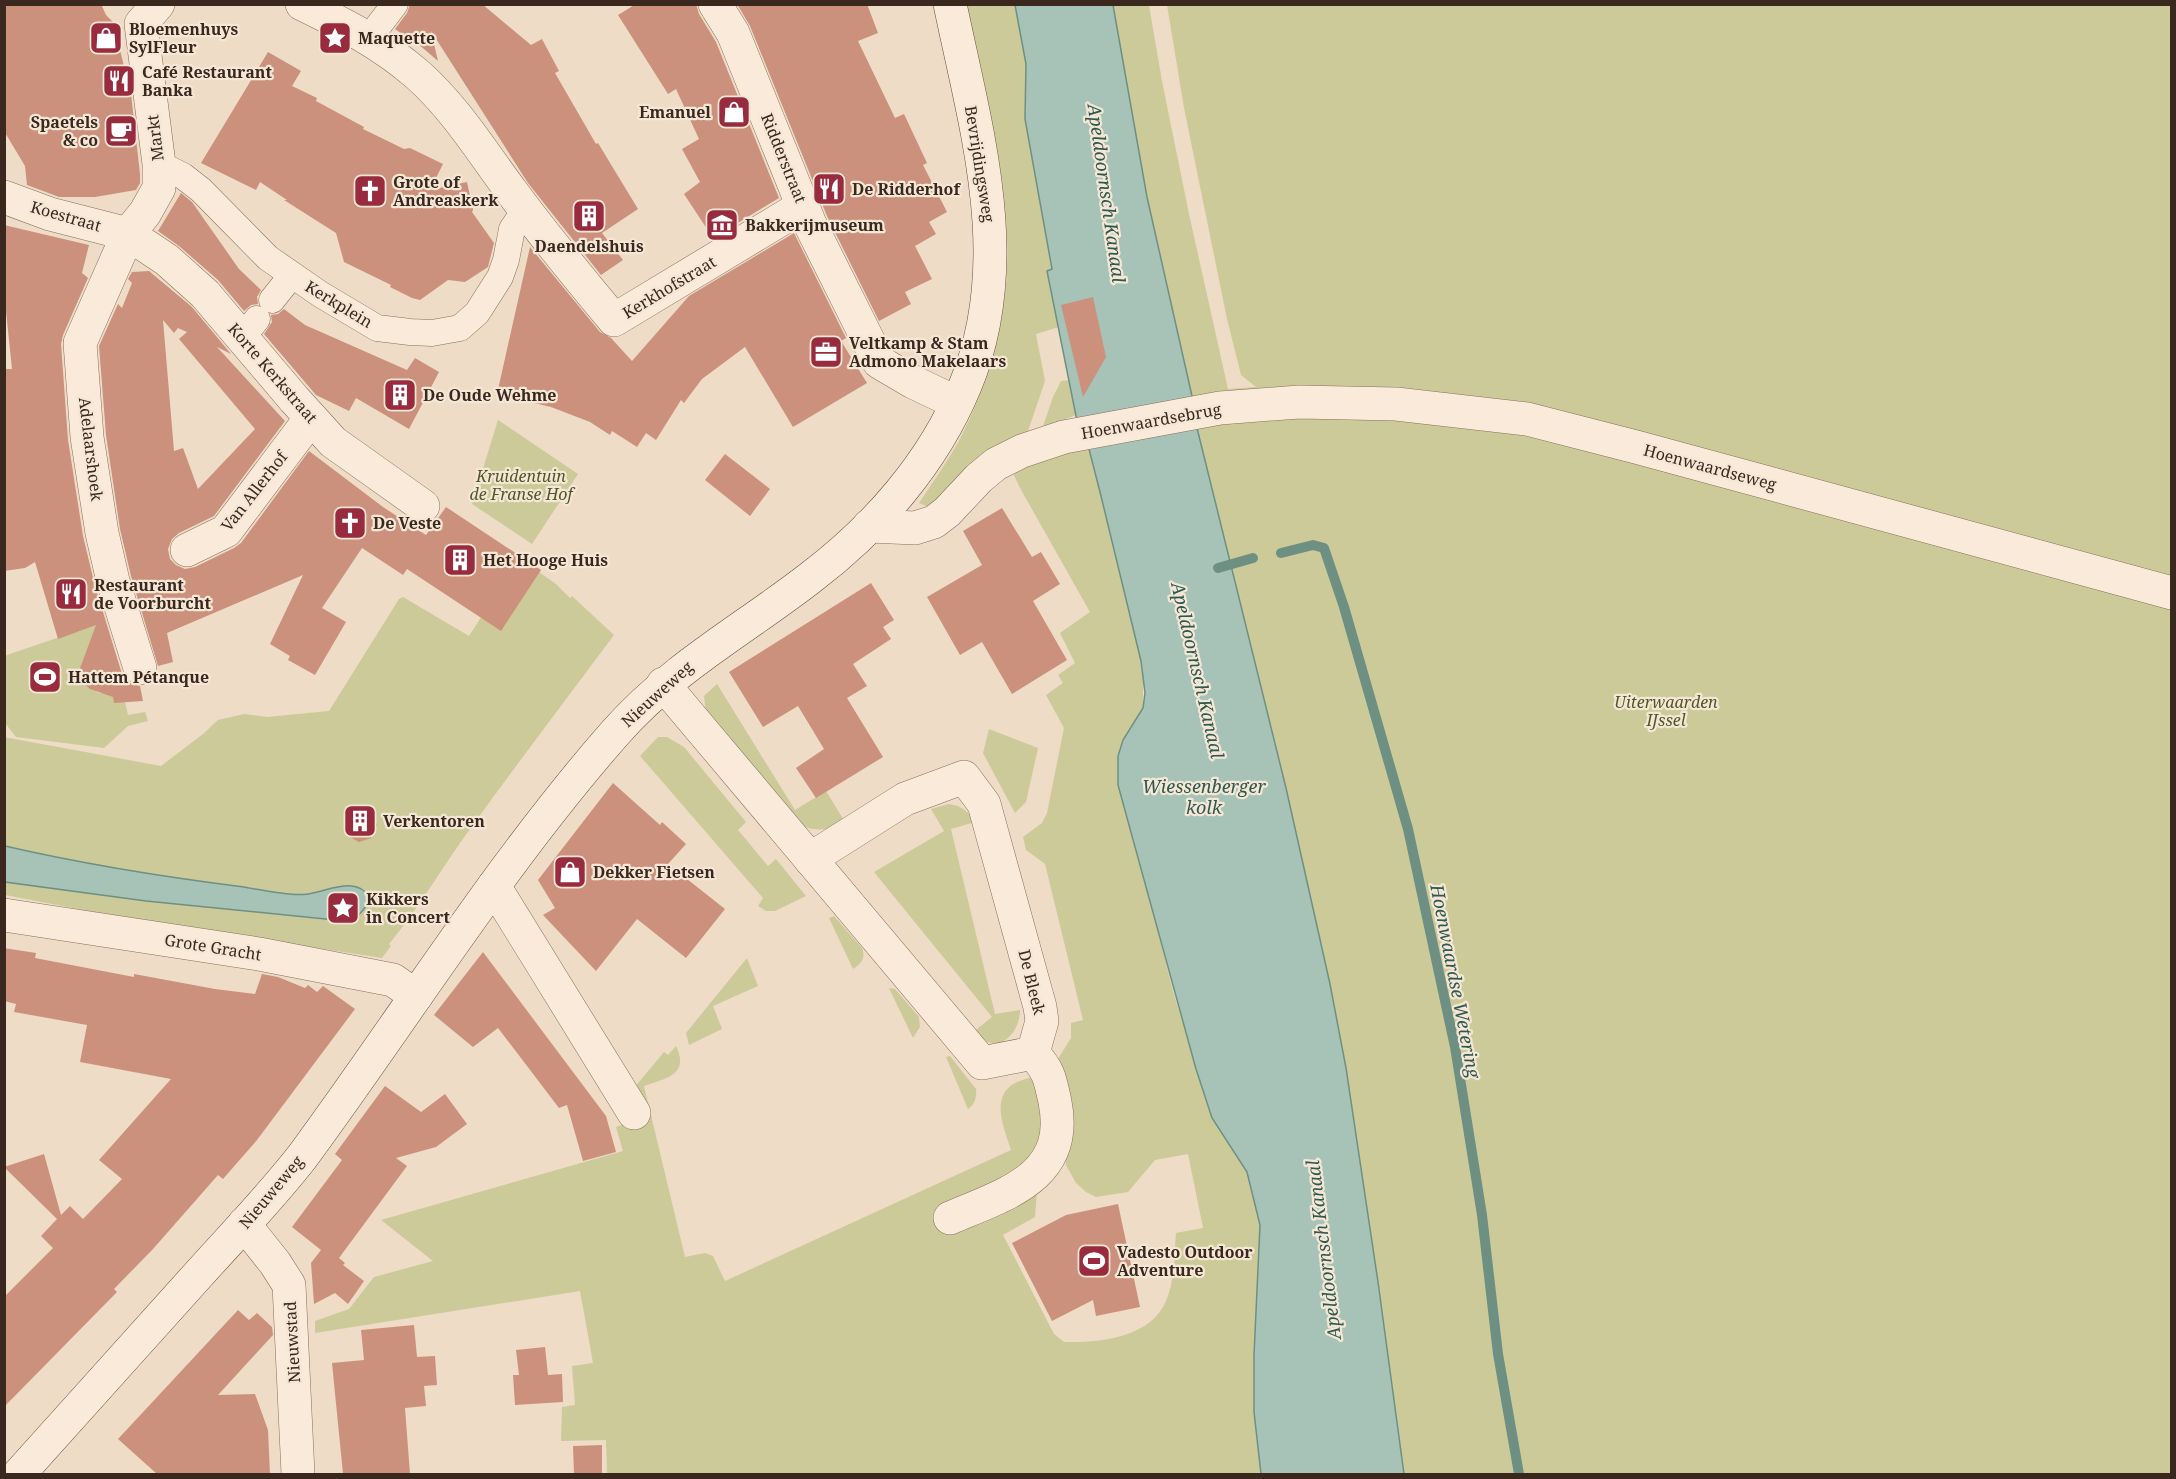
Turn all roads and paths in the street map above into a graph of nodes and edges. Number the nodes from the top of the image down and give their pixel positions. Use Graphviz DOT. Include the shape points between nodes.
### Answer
graph roads {
  1 [pos="302,4"];
  2 [pos="395,4"];
  3 [pos="715,4"];
  4 [pos="950,4"];
  5 [pos="141,11"];
  6 [pos="369,38"];
  7 [pos="159,164"];
  8 [pos="4,197"];
  9 [pos="802,206"];
  10 [pos="525,210"];
  11 [pos="128,234"];
  12 [pos="292,275"];
  13 [pos="257,319"];
  14 [pos="957,403"];
  15 [pos="1229,407"];
  16 [pos="311,418"];
  17 [pos="423,506"];
  18 [pos="862,532"];
  19 [pos="187,550"];
  20 [pos="2172,593"];
  21 [pos="140,668"];
  22 [pos="663,684"];
  23 [pos="810,859"];
  24 [pos="495,886"];
  25 [pos="4,915"];
  26 [pos="416,996"];
  27 [pos="1033,1053"];
  28 [pos="634,1113"];
  29 [pos="950,1218"];
  30 [pos="244,1224"];
  31 [pos="19,1474"];
  32 [pos="298,1474"];
  1 -- 6 [label="street, Kerkhofstraat"];
  2 -- 6 [label="street"];
  3 -- 9 [label="street, Ridderstraat" via="733,33"];
  4 -- 14 [label="street, Bevrijdingsweg" via="984,171 991,263 978,347"];
  5 -- 7 [label="street, Markt"];
  6 -- 10 [label="street, Kerkhofstraat" via="420,77 450,108"];
  7 -- 11 [label="street, Markt" via="159,188"];
  7 -- 12 [label="street, Kerkplein" via="201,190 267,258"];
  8 -- 11 [label="street, Koestraat" via="50,214"];
  9 -- 10 [label="street, Kerkhofstraat" via="614,320"];
  9 -- 14 [label="street, Ridderstraat" via="879,362"];
  10 -- 12 [label="street, Kerkplein" via="512,229 500,278 477,314 460,328 432,333 377,327"];
  11 -- 13 [label="street, Korte Kerkstraat" via="167,260 205,294"];
  11 -- 21 [label="street, Adelaarshoek" via="80,343 87,437 102,534 112,581"];
  12 -- 13 [label="street"];
  13 -- 16 [label="street, Korte Kerkstraat"];
  14 -- 18 [label="street, Bevrijdingsweg" via="925,461"];
  15 -- 18 [label="street, Hoenwaardsebrug" via="1064,437 1022,451 996,464 934,522 915,528"];
  15 -- 20 [label="street, Hoenwaardseweg" via="1299,402 1396,404 1527,419"];
  16 -- 17 [label="street, Korte Kerkstraat" via="333,442"];
  16 -- 19 [label="street, Van Allerhof" via="226,531"];
  18 -- 22 [label="street, Nieuweweg" via="810,578"];
  22 -- 23 [label="street"];
  22 -- 24 [label="street, Nieuweweg" via="582,771"];
  23 -- 27 [label="street" via="982,1063"];
  23 -- 27 [label="street, De Bleek" via="905,799 964,777 984,804 1040,1007 1042,1021"];
  24 -- 26 [label="street, Nieuweweg"];
  24 -- 28 [label="street"];
  25 -- 26 [label="street, Grote Gracht" via="259,954 393,980"];
  26 -- 30 [label="street, Nieuweweg" via="302,1156"];
  27 -- 29 [label="street" via="1046,1068 1056,1110 1058,1128 1050,1155 1032,1179"];
  30 -- 31 [label="street, Nieuweweg"];
  30 -- 32 [label="street, Nieuwstad" via="289,1285"];
}
